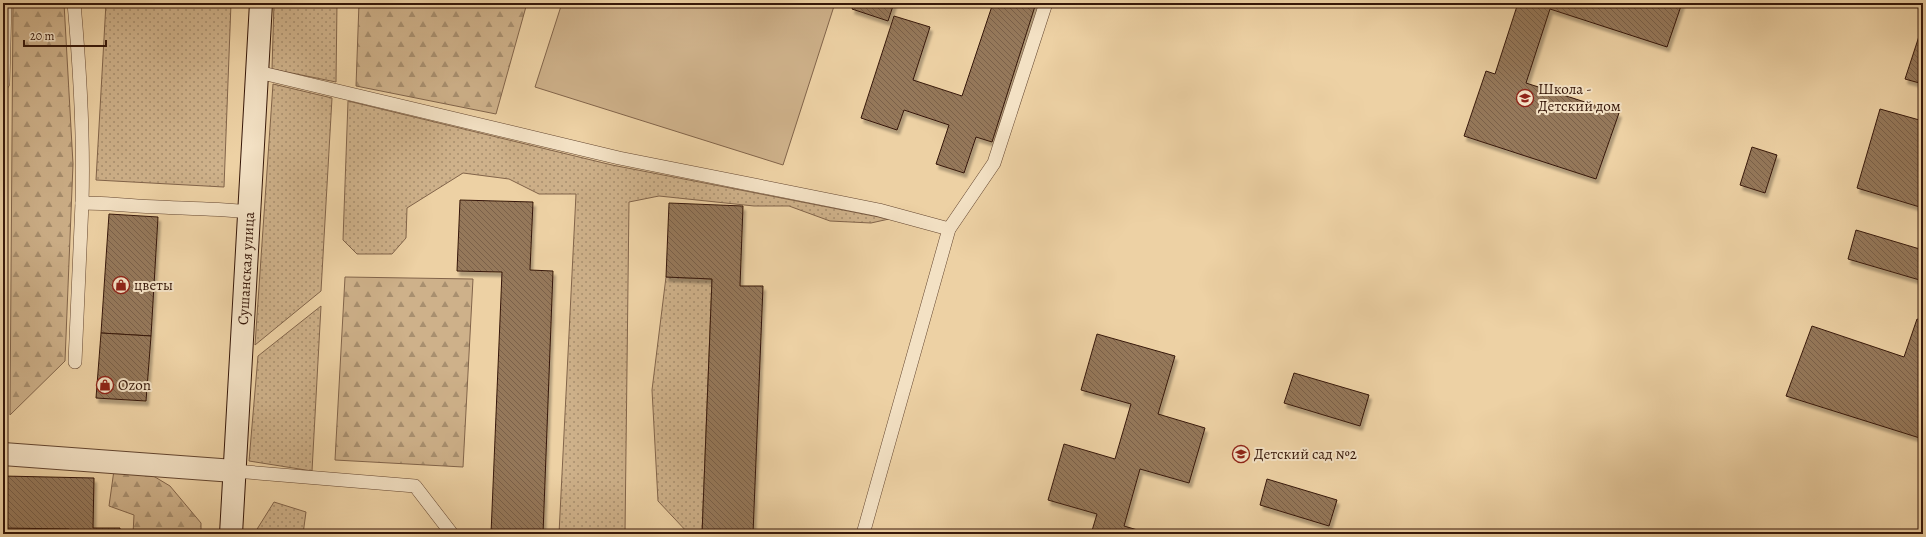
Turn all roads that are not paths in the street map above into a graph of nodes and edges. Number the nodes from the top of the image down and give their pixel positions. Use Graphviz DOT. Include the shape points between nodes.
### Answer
graph roads {
  1 [pos="5,3"];
  2 [pos="74,3"];
  3 [pos="261,3"];
  4 [pos="1046,3"];
  5 [pos="258,72"];
  6 [pos="3,83"];
  7 [pos="82,203"];
  8 [pos="249,212"];
  9 [pos="949,229"];
  10 [pos="75,362"];
  11 [pos="3,454"];
  12 [pos="234,471"];
  13 [pos="231,534"];
  14 [pos="452,534"];
  15 [pos="863,534"];
  1 -- 6 [label="lane"];
  2 -- 7 [label="lane" via="79,62"];
  3 -- 5 [label="main road, Сушанская улица"];
  4 -- 9 [label="lane" via="994,164"];
  5 -- 8 [label="main road, Сушанская улица"];
  5 -- 9 [label="lane" via="618,158 879,210"];
  7 -- 8 [label="lane" via="221,208"];
  7 -- 10 [label="lane"];
  8 -- 12 [label="main road, Сушанская улица"];
  9 -- 15 [label="lane"];
  11 -- 12 [label="main road"];
  12 -- 13 [label="main road, Сушанская улица"];
  12 -- 14 [label="lane" via="414,486"];
}
